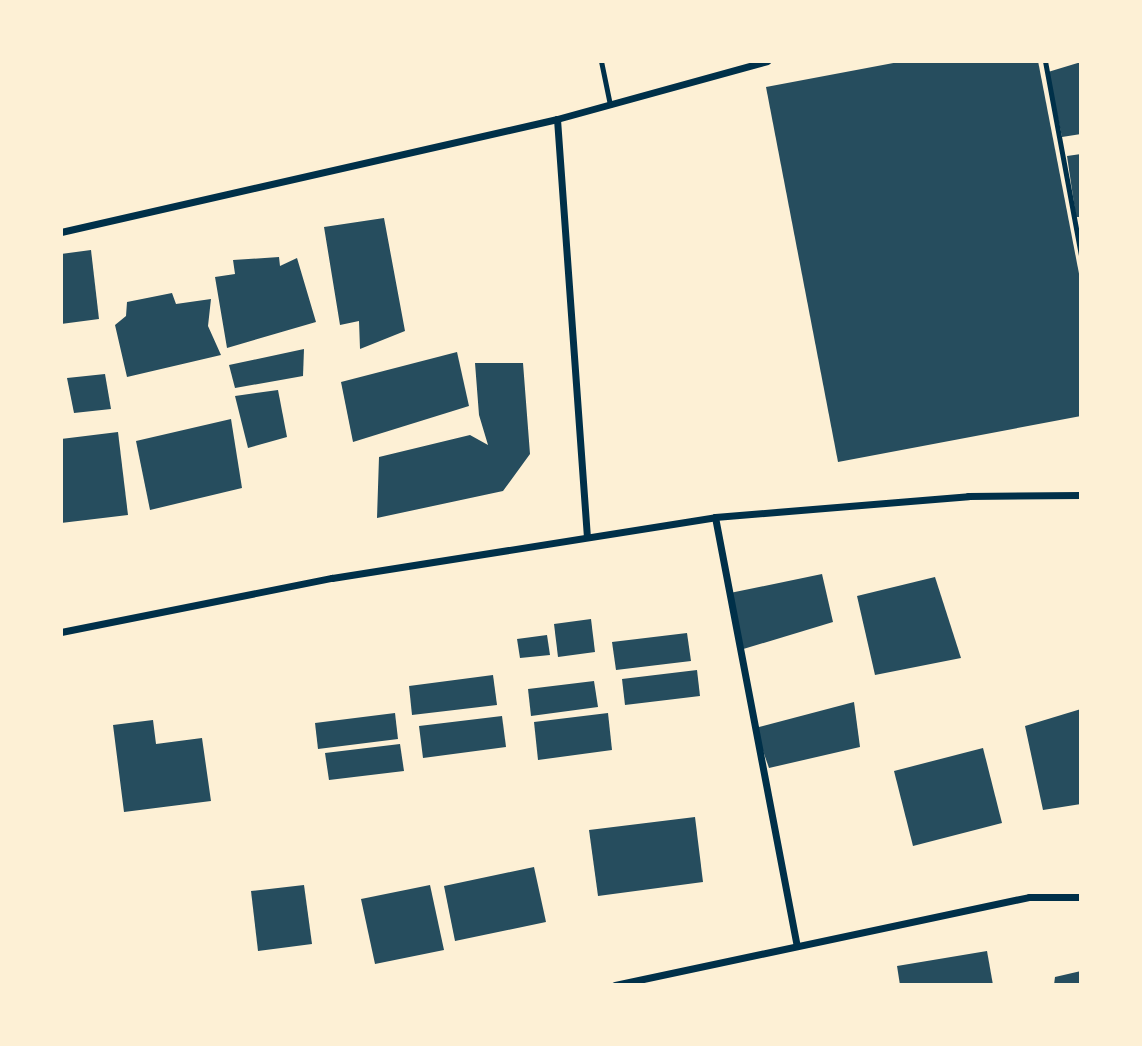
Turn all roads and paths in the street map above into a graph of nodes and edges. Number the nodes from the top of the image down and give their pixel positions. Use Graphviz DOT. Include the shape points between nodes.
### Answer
graph roads {
  1 [pos="601,61"];
  2 [pos="767,61"];
  3 [pos="1045,61"];
  4 [pos="610,105"];
  5 [pos="557,119"];
  6 [pos="61,232"];
  7 [pos="1081,256"];
  8 [pos="1081,495"];
  9 [pos="715,517"];
  10 [pos="587,535"];
  11 [pos="61,632"];
  12 [pos="1081,897"];
  13 [pos="796,943"];
  14 [pos="615,985"];
  1 -- 4 [label="lane"];
  2 -- 4 [label="street"];
  3 -- 7 [label="lane"];
  4 -- 5 [label="street"];
  5 -- 6 [label="street"];
  5 -- 10 [label="street"];
  8 -- 9 [label="street" via="968,496"];
  9 -- 10 [label="street"];
  9 -- 13 [label="street"];
  10 -- 11 [label="street" via="332,578"];
  12 -- 13 [label="street" via="1029,897"];
  13 -- 14 [label="street"];
}
